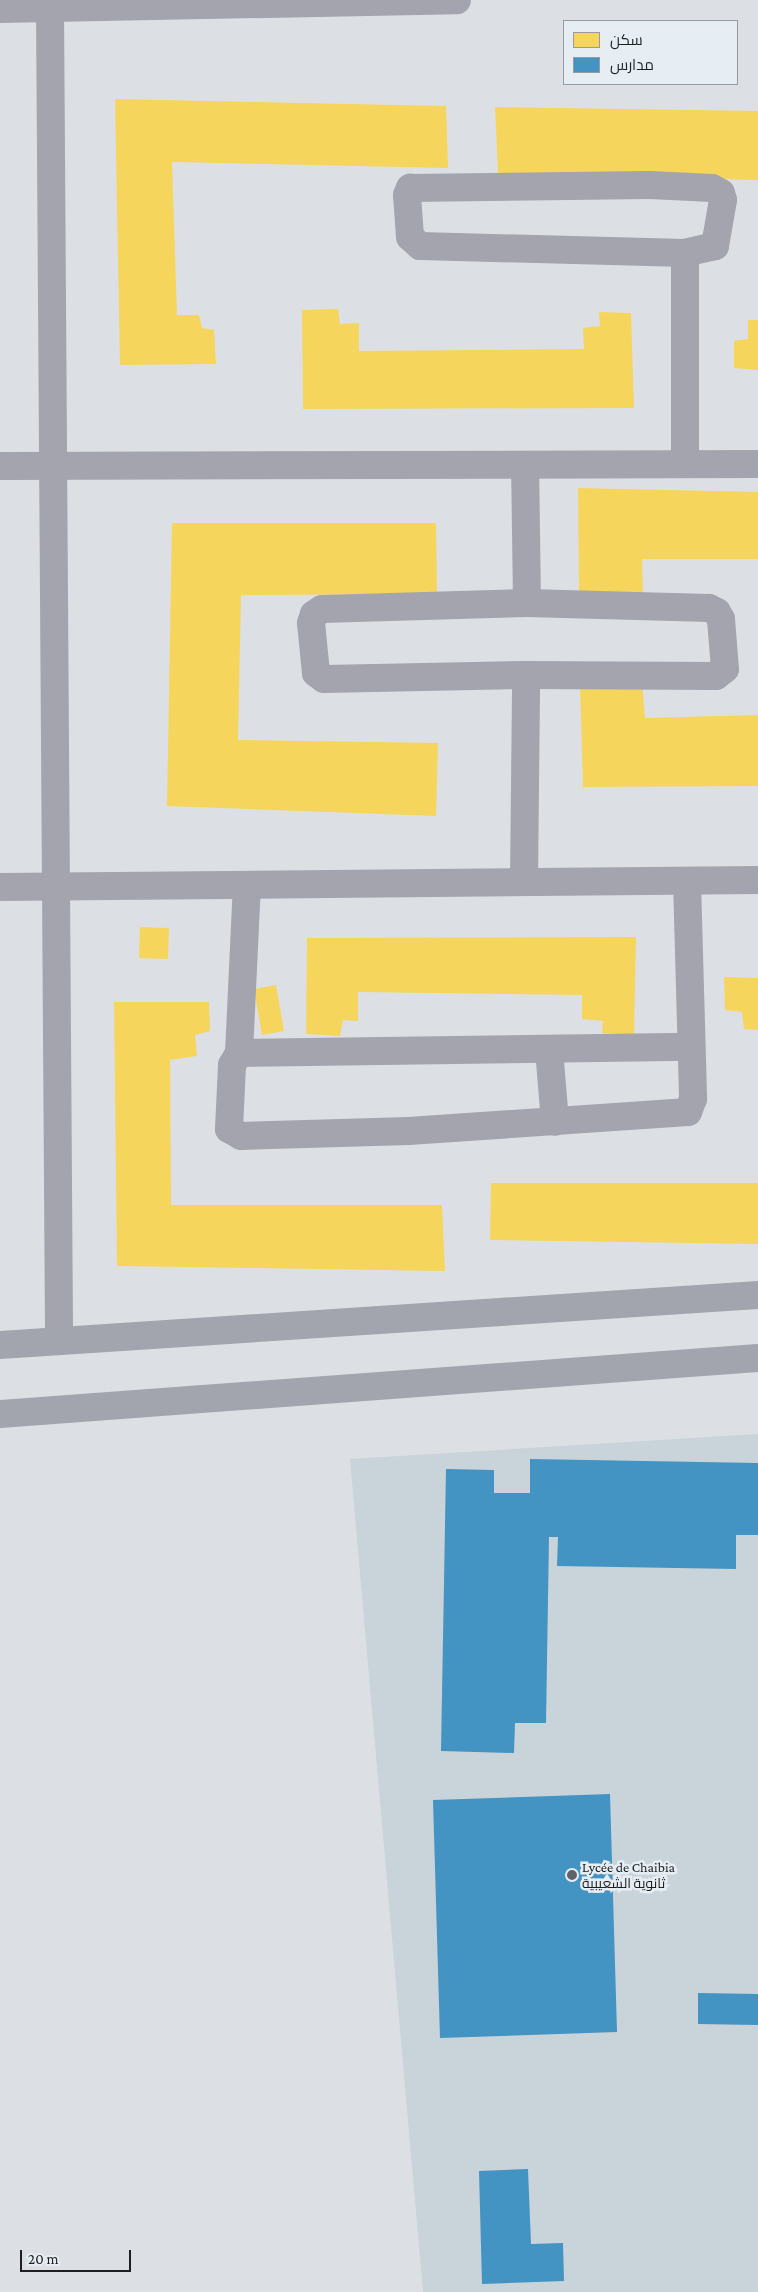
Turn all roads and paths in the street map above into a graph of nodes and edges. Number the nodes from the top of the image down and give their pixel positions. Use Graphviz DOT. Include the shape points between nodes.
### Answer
graph roads {
  1 [pos="458,0"];
  2 [pos="79,4"];
  3 [pos="50,8"];
  4 [pos="0,9"];
  5 [pos="685,252"];
  6 [pos="685,464"];
  7 [pos="758,464"];
  8 [pos="525,465"];
  9 [pos="0,466"];
  10 [pos="54,466"];
  11 [pos="527,603"];
  12 [pos="526,675"];
  13 [pos="758,880"];
  14 [pos="687,881"];
  15 [pos="524,882"];
  16 [pos="247,886"];
  17 [pos="0,887"];
  18 [pos="57,888"];
  19 [pos="691,1047"];
  20 [pos="549,1049"];
  21 [pos="239,1052"];
  22 [pos="555,1122"];
  23 [pos="758,1295"];
  24 [pos="60,1341"];
  25 [pos="0,1346"];
  26 [pos="758,1358"];
  27 [pos="0,1414"];
  1 -- 2 [label="street"];
  2 -- 3 [label="street"];
  3 -- 4 [label="street"];
  3 -- 10 [label="street"];
  5 -- 5 [label="street" via="715,246 723,200 721,193 712,188 650,185 416,187 410,188 407,195 410,236 420,246"];
  5 -- 6 [label="street"];
  6 -- 7 [label="street"];
  6 -- 8 [label="street"];
  8 -- 10 [label="street"];
  8 -- 11 [label="street"];
  9 -- 10 [label="street"];
  10 -- 18 [label="street"];
  11 -- 12 [label="street" via="709,608 721,619 725,668 716,676"];
  11 -- 12 [label="street" via="322,609 314,614 311,623 316,673 324,679"];
  12 -- 15 [label="street"];
  13 -- 14 [label="street"];
  14 -- 15 [label="street"];
  14 -- 19 [label="street"];
  15 -- 16 [label="street"];
  16 -- 18 [label="street"];
  16 -- 21 [label="street"];
  17 -- 18 [label="street"];
  18 -- 24 [label="street"];
  19 -- 20 [label="street"];
  19 -- 22 [label="street" via="693,1099 688,1112"];
  20 -- 21 [label="street"];
  20 -- 22 [label="street"];
  21 -- 22 [label="street" via="232,1065 228,1116 230,1129 241,1136 410,1131"];
  23 -- 24 [label="street"];
  24 -- 25 [label="street"];
  26 -- 27 [label="street"];
}
